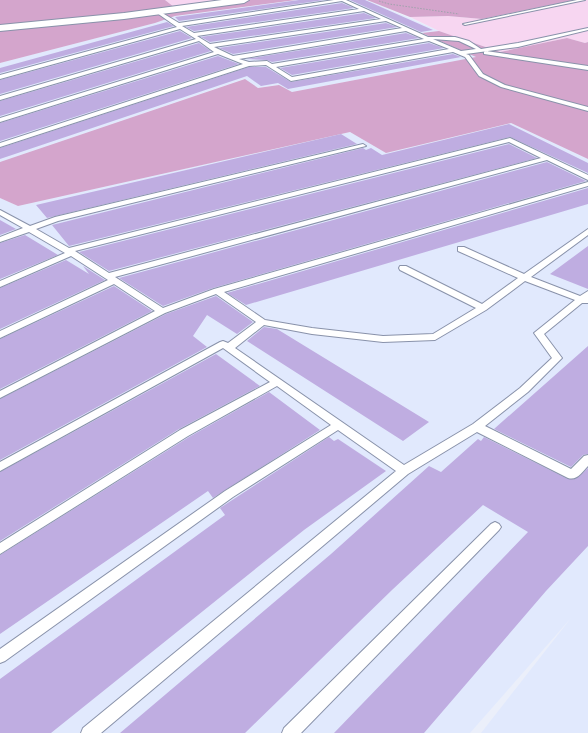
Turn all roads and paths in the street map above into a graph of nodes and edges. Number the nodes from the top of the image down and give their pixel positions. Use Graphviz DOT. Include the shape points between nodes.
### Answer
graph roads {
  1 [pos="244,0"];
  2 [pos="342,0"];
  3 [pos="376,0"];
  4 [pos="583,0"];
  5 [pos="364,10"];
  6 [pos="159,12"];
  7 [pos="461,14"];
  8 [pos="386,20"];
  9 [pos="465,24"];
  10 [pos="179,26"];
  11 [pos="0,28"];
  12 [pos="408,29"];
  13 [pos="588,29"];
  14 [pos="194,35"];
  15 [pos="429,39"];
  16 [pos="199,40"];
  17 [pos="210,46"];
  18 [pos="479,49"];
  19 [pos="457,51"];
  20 [pos="218,52"];
  21 [pos="231,58"];
  22 [pos="248,64"];
  23 [pos="271,66"];
  24 [pos="588,68"];
  25 [pos="0,77"];
  26 [pos="0,98"];
  27 [pos="588,109"];
  28 [pos="0,120"];
  29 [pos="0,145"];
  30 [pos="363,146"];
  31 [pos="548,158"];
  32 [pos="588,178"];
  33 [pos="588,184"];
  34 [pos="0,212"];
  35 [pos="29,229"];
  36 [pos="588,231"];
  37 [pos="0,240"];
  38 [pos="461,248"];
  39 [pos="69,252"];
  40 [pos="403,268"];
  41 [pos="525,278"];
  42 [pos="111,279"];
  43 [pos="0,284"];
  44 [pos="217,291"];
  45 [pos="586,299"];
  46 [pos="483,308"];
  47 [pos="162,311"];
  48 [pos="262,322"];
  49 [pos="0,335"];
  50 [pos="228,348"];
  51 [pos="276,382"];
  52 [pos="0,395"];
  53 [pos="338,425"];
  54 [pos="477,427"];
  55 [pos="588,459"];
  56 [pos="0,467"];
  57 [pos="404,471"];
  58 [pos="495,527"];
  59 [pos="0,549"];
  60 [pos="0,657"];
  61 [pos="89,733"];
  62 [pos="290,733"];
  1 -- 6 [label="street"];
  2 -- 5 [label="lane"];
  2 -- 10 [label="lane"];
  3 -- 7 [label="path"];
  4 -- 9 [label="lane"];
  5 -- 8 [label="lane"];
  5 -- 14 [label="lane"];
  6 -- 10 [label="lane"];
  6 -- 11 [label="street"];
  8 -- 12 [label="lane"];
  8 -- 17 [label="lane"];
  10 -- 14 [label="lane"];
  10 -- 25 [label="lane"];
  12 -- 15 [label="lane"];
  12 -- 21 [label="lane"];
  13 -- 18 [label="lane" via="518,45"];
  14 -- 16 [label="lane"];
  15 -- 18 [label="lane" via="453,37 470,42"];
  15 -- 19 [label="lane"];
  15 -- 23 [label="lane"];
  16 -- 17 [label="lane"];
  16 -- 26 [label="lane"];
  17 -- 20 [label="lane"];
  18 -- 19 [label="lane"];
  19 -- 23 [label="lane" via="291,79"];
  19 -- 24 [label="lane"];
  19 -- 27 [label="lane" via="467,56 481,75 503,86"];
  20 -- 21 [label="lane"];
  20 -- 28 [label="lane"];
  21 -- 22 [label="lane"];
  22 -- 23 [label="lane"];
  22 -- 29 [label="lane"];
  30 -- 35 [label="lane" via="55,219"];
  31 -- 32 [label="lane"];
  31 -- 39 [label="lane" via="510,140"];
  31 -- 42 [label="lane"];
  33 -- 44 [label="lane"];
  34 -- 35 [label="lane"];
  35 -- 37 [label="lane"];
  35 -- 39 [label="lane"];
  36 -- 41 [label="lane"];
  38 -- 41 [label="lane"];
  39 -- 42 [label="lane"];
  39 -- 43 [label="lane"];
  40 -- 46 [label="lane"];
  41 -- 45 [label="lane"];
  41 -- 46 [label="lane"];
  42 -- 47 [label="lane"];
  42 -- 49 [label="lane"];
  44 -- 47 [label="lane"];
  44 -- 48 [label="lane"];
  45 -- 54 [label="lane" via="539,332 556,358 524,390"];
  46 -- 48 [label="lane" via="435,337 383,339"];
  47 -- 52 [label="lane"];
  48 -- 50 [label="lane"];
  50 -- 51 [label="lane"];
  50 -- 56 [label="lane" via="223,344"];
  51 -- 53 [label="lane"];
  51 -- 59 [label="lane" via="184,433"];
  53 -- 57 [label="lane"];
  53 -- 60 [label="lane" via="229,494"];
  54 -- 55 [label="lane" via="572,475"];
  54 -- 57 [label="lane"];
  57 -- 61 [label="lane"];
  58 -- 62 [label="lane"];
}
